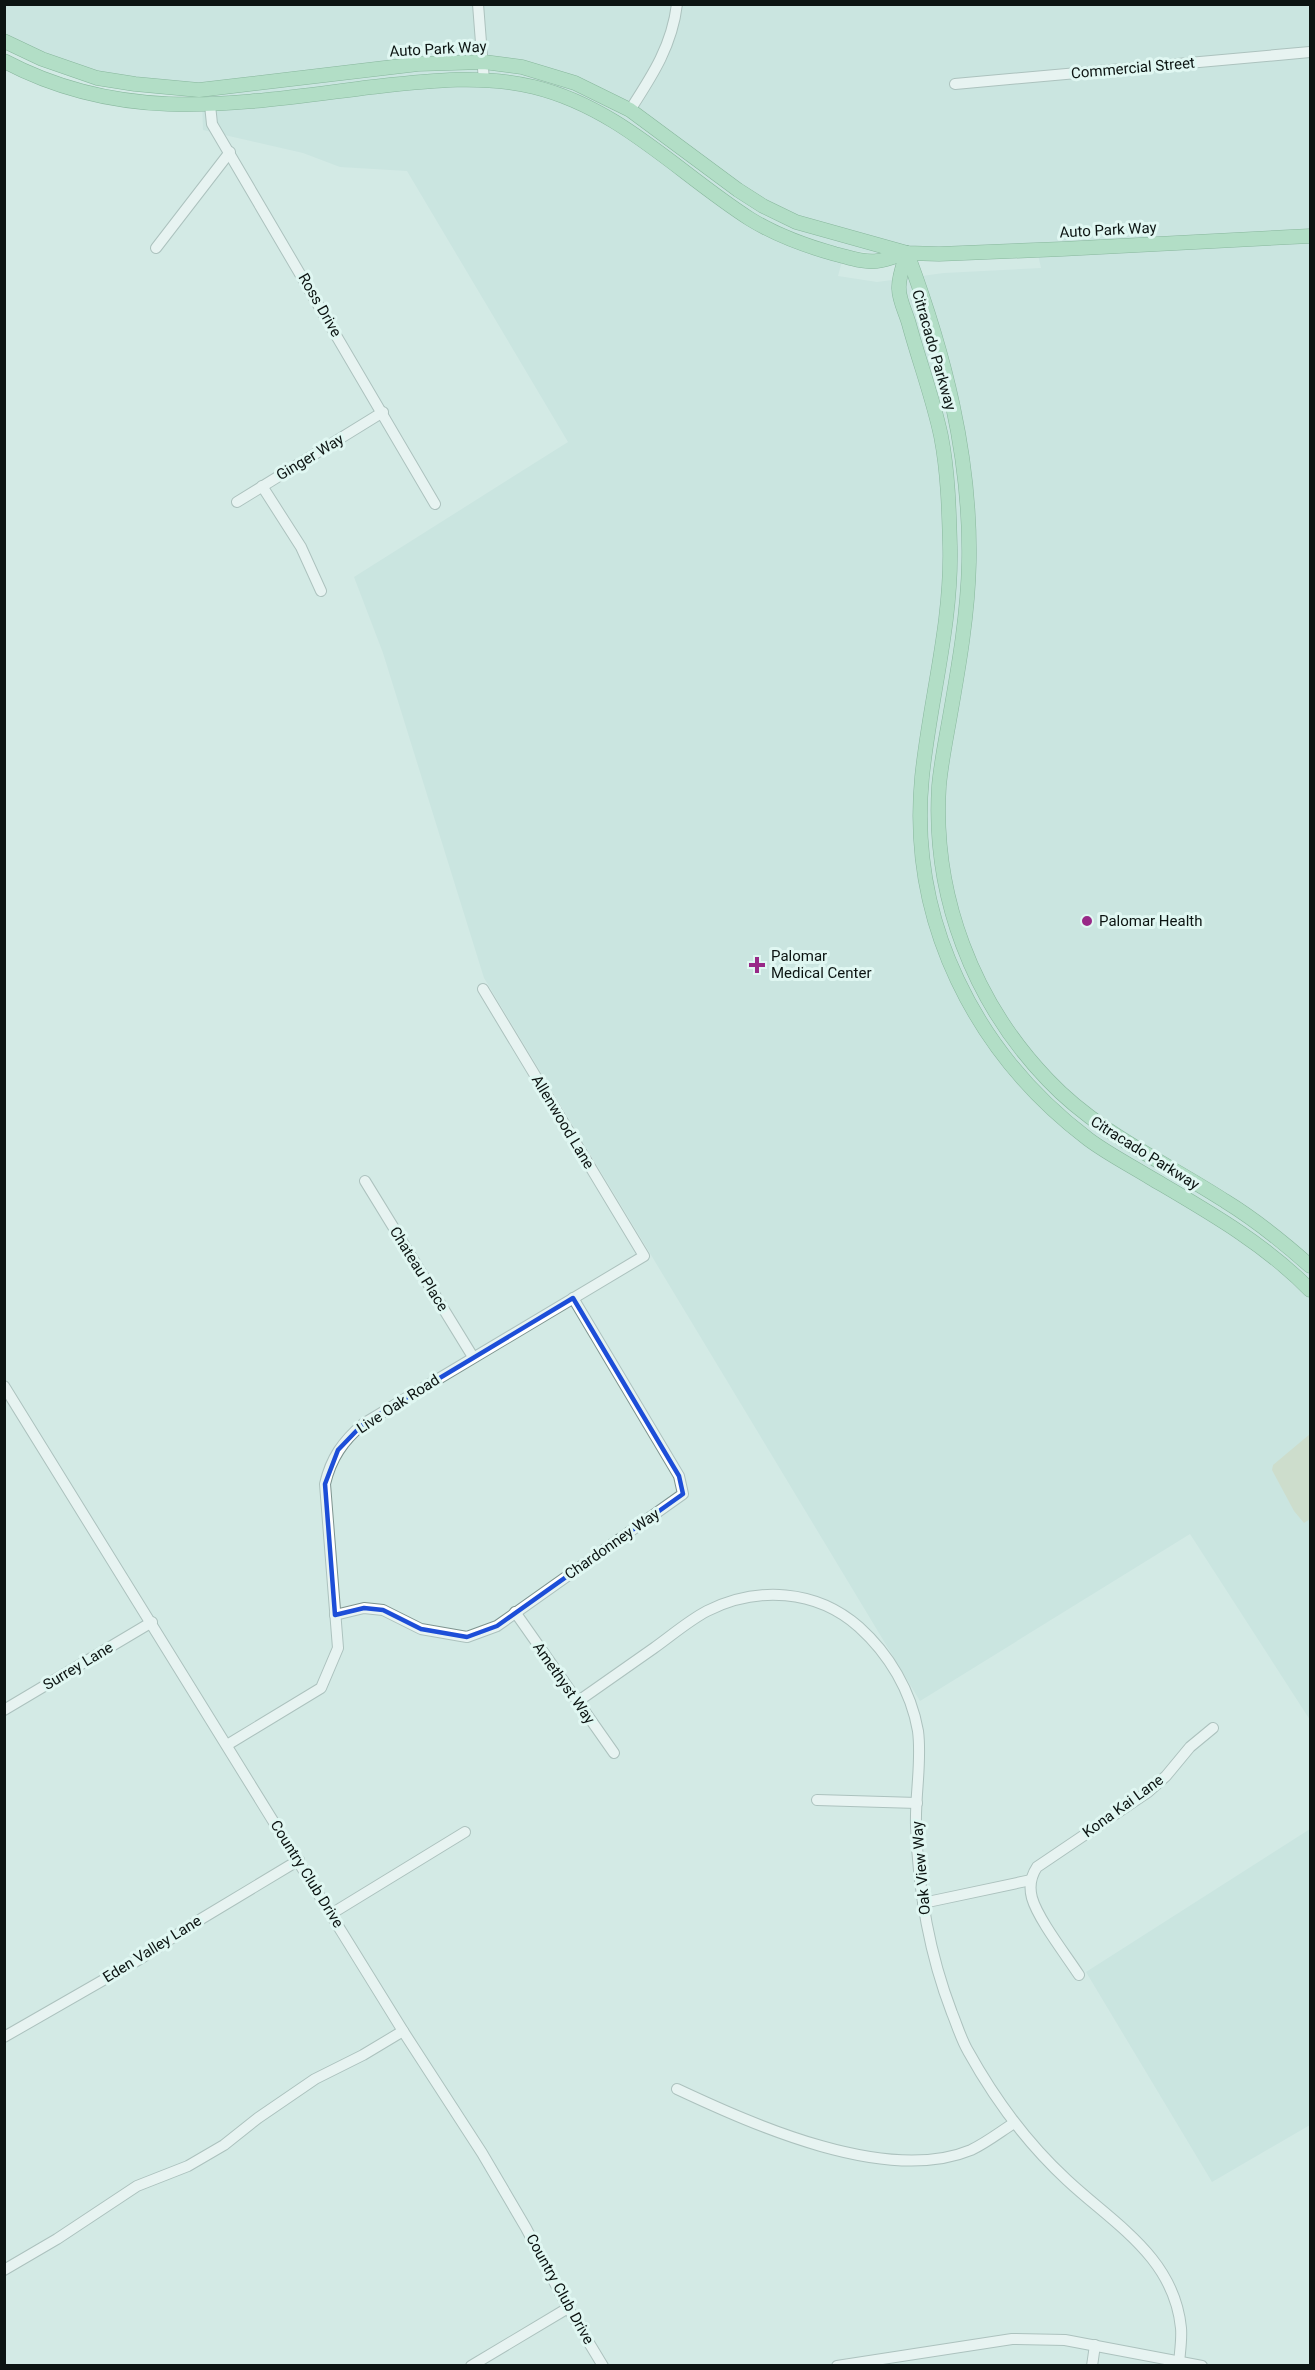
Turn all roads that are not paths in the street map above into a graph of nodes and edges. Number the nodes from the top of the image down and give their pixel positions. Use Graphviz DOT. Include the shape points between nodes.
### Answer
graph roads {
  1 [pos="478,4"];
  2 [pos="677,4"];
  3 [pos="4,41"];
  4 [pos="1311,52"];
  5 [pos="4,61"];
  6 [pos="484,62"];
  7 [pos="484,81"];
  8 [pos="955,84"];
  9 [pos="210,105"];
  10 [pos="630,110"];
  11 [pos="230,152"];
  12 [pos="1311,236"];
  13 [pos="156,248"];
  14 [pos="907,253"];
  15 [pos="383,412"];
  16 [pos="262,486"];
  17 [pos="237,502"];
  18 [pos="435,504"];
  19 [pos="321,591"];
  20 [pos="483,989"];
  21 [pos="365,1181"];
  22 [pos="644,1256"];
  23 [pos="1311,1266"];
  24 [pos="1311,1290"];
  25 [pos="573,1298"];
  26 [pos="473,1357"];
  27 [pos="4,1386"];
  28 [pos="515,1612"];
  29 [pos="335,1615"];
  30 [pos="152,1622"];
  31 [pos="578,1702"];
  32 [pos="4,1710"];
  33 [pos="1213,1728"];
  34 [pos="227,1746"];
  35 [pos="614,1753"];
  36 [pos="817,1800"];
  37 [pos="917,1803"];
  38 [pos="465,1832"];
  39 [pos="299,1860"];
  40 [pos="1031,1880"];
  41 [pos="923,1903"];
  42 [pos="331,1914"];
  43 [pos="1078,1975"];
  44 [pos="403,2031"];
  45 [pos="4,2037"];
  46 [pos="677,2089"];
  47 [pos="1014,2123"];
  48 [pos="4,2270"];
  49 [pos="568,2308"];
  50 [pos="1095,2345"];
  51 [pos="1179,2363"];
  52 [pos="471,2366"];
  53 [pos="603,2366"];
  54 [pos="837,2366"];
  55 [pos="1092,2366"];
  56 [pos="1202,2366"];
  1 -- 6 [label="street"];
  2 -- 10 [label="street" via="667,48"];
  3 -- 6 [label="main road, Auto Park Way" via="97,78 199,90 418,64"];
  4 -- 8 [label="street, Commercial Street"];
  5 -- 9 [label="main road, Auto Park Way" via="52,81 109,97 156,104"];
  6 -- 7 [label="street"];
  6 -- 10 [label="main road, Auto Park Way" via="522,67 568,81"];
  7 -- 9 [label="main road, Auto Park Way" via="444,80"];
  7 -- 14 [label="main road, Auto Park Way" via="534,87 580,102 621,124 747,216 785,237 857,260 875,261"];
  9 -- 11 [label="street, Ross Drive" via="212,123"];
  10 -- 14 [label="main road, Auto Park Way" via="763,206 796,222"];
  11 -- 13 [label="street"];
  11 -- 15 [label="street, Ross Drive"];
  12 -- 14 [label="main road, Auto Park Way"];
  14 -- 23 [label="main road, Citracado Parkway" via="954,406 963,456 968,587 939,784 939,818 945,886 969,962 985,996 1016,1043 1082,1113 1223,1199"];
  14 -- 24 [label="main road, Citracado Parkway" via="898,289 940,434 949,508 948,615 920,806 929,896 956,979 987,1032 1027,1085 1051,1108 1092,1142 1244,1235"];
  15 -- 16 [label="street, Ginger Way"];
  15 -- 18 [label="street, Ross Drive"];
  16 -- 17 [label="street, Ginger Way"];
  16 -- 19 [label="street" via="302,547"];
  20 -- 22 [label="street, Allenwood Lane"];
  21 -- 26 [label="street, Chateau Place"];
  22 -- 25 [label="street, Live Oak Road"];
  25 -- 26 [label="street, Live Oak Road"];
  25 -- 28 [label="street, Chardonney Way" via="679,1476 683,1494"];
  26 -- 29 [label="street, Live Oak Road" via="363,1424 348,1436 329,1466 325,1484"];
  27 -- 30 [label="street, Country Club Drive"];
  28 -- 29 [label="street, Chardonney Way" via="497,1626 467,1637 422,1629 382,1610 364,1608"];
  28 -- 31 [label="street, Amethyst Way"];
  29 -- 34 [label="street, Live Oak Road" via="338,1648 321,1688"];
  30 -- 32 [label="street, Surrey Lane"];
  30 -- 34 [label="street, Country Club Drive"];
  31 -- 35 [label="street, Amethyst Way"];
  31 -- 37 [label="street, Oak View Way" via="704,1612 762,1594 782,1593 814,1600 844,1614 869,1636 899,1676 913,1708 918,1736"];
  33 -- 40 [label="street, Kona Kai Lane" via="1148,1792 1037,1867"];
  34 -- 39 [label="street, Country Club Drive"];
  36 -- 37 [label="street"];
  37 -- 41 [label="street, Oak View Way"];
  38 -- 42 [label="street"];
  39 -- 42 [label="street, Country Club Drive"];
  39 -- 45 [label="street, Eden Valley Lane" via="140,1959"];
  40 -- 41 [label="street"];
  40 -- 43 [label="street" via="1032,1899"];
  41 -- 47 [label="street, Oak View Way" via="942,1987 967,2049"];
  42 -- 44 [label="street, Country Club Drive"];
  44 -- 48 [label="street" via="315,2079 224,2145 188,2166 137,2186"];
  44 -- 49 [label="street, Country Club Drive" via="520,2216"];
  46 -- 47 [label="street" via="740,2118 805,2141 860,2155 911,2162 971,2150"];
  47 -- 51 [label="street, Oak View Way" via="1065,2178 1147,2250 1171,2285 1180,2327"];
  49 -- 52 [label="street"];
  49 -- 53 [label="street, Country Club Drive"];
  50 -- 51 [label="street"];
  50 -- 54 [label="street" via="1012,2339"];
  50 -- 55 [label="street"];
  51 -- 56 [label="street"];
}
